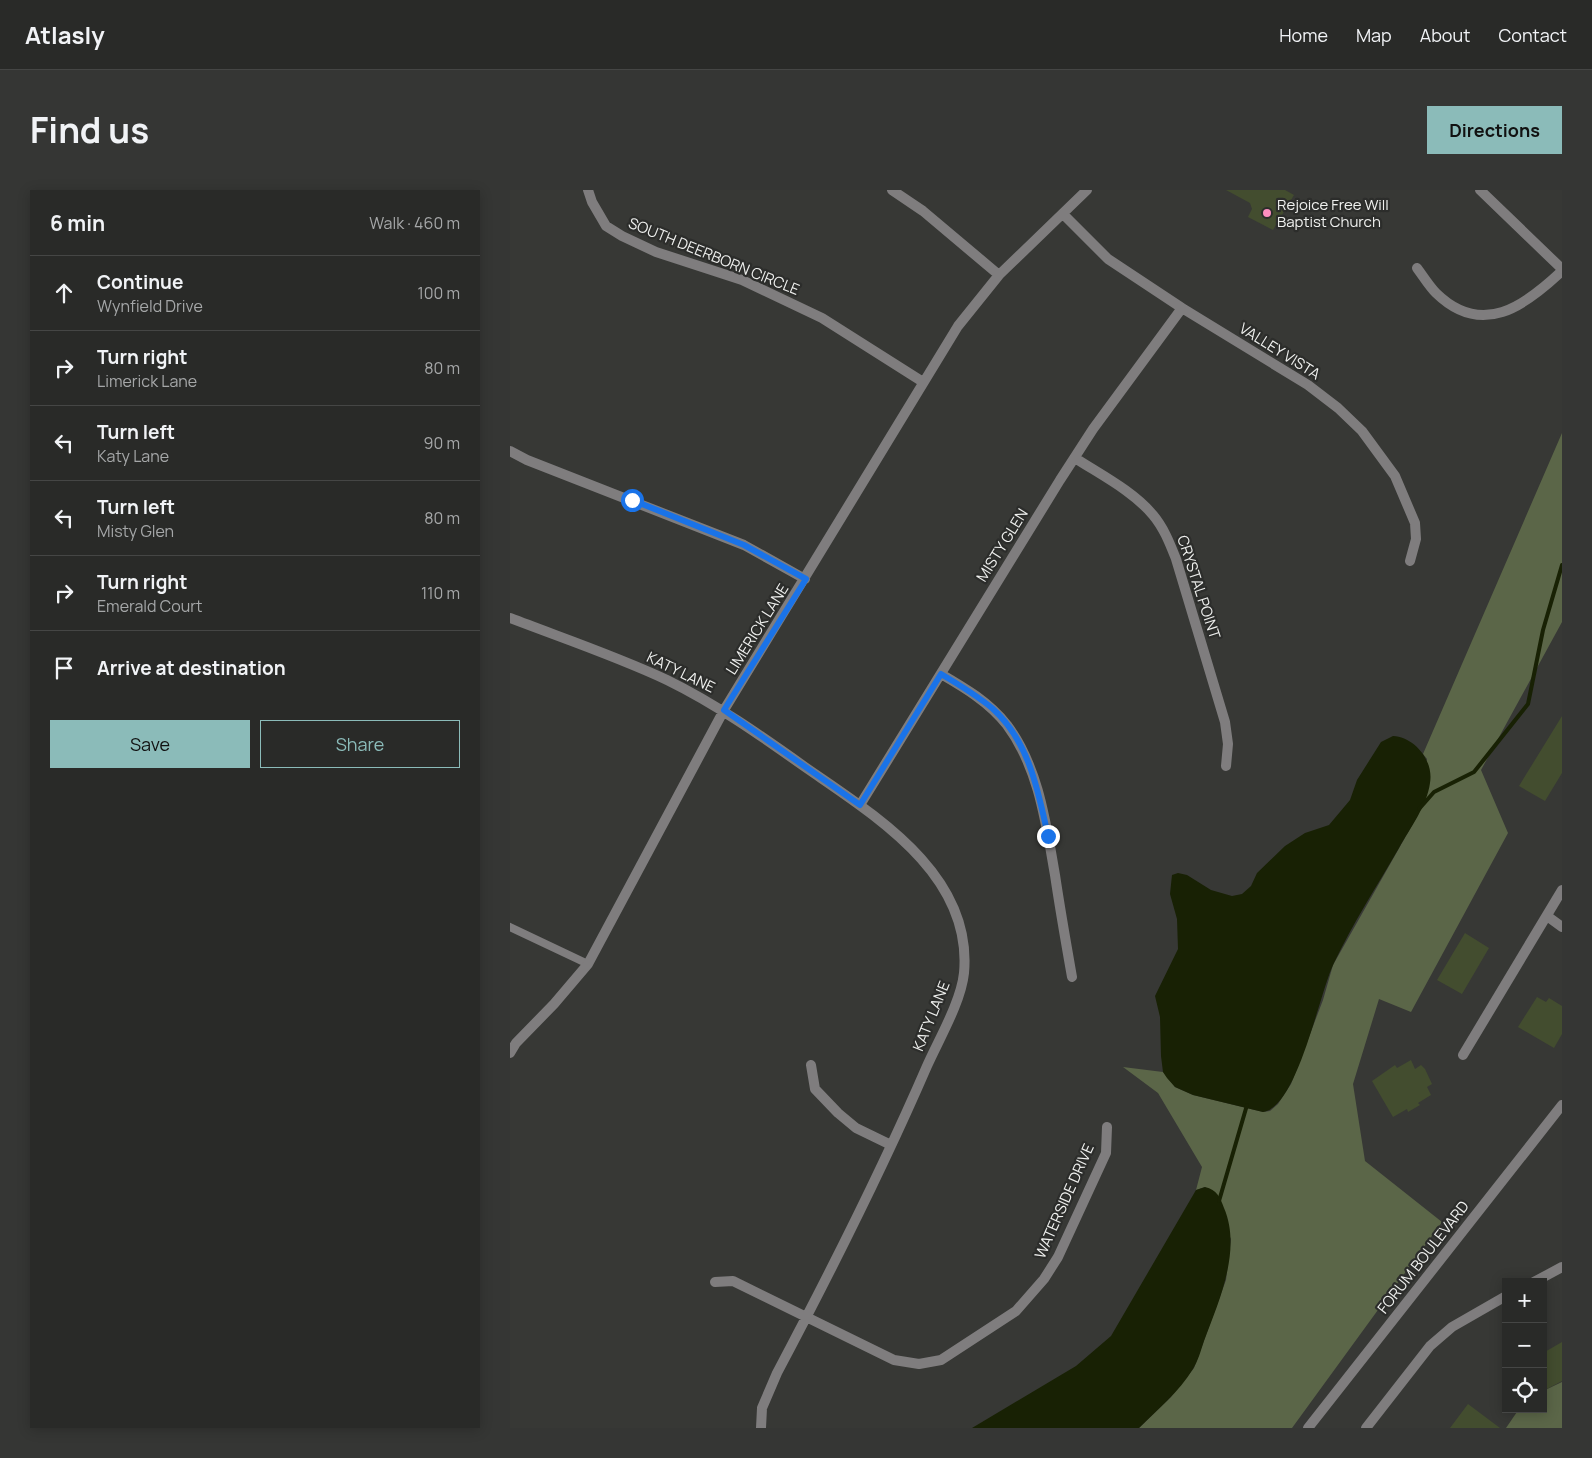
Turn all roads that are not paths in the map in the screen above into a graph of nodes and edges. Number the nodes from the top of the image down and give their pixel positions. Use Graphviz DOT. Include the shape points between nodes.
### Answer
graph roads {
  1 [pos="588,190"];
  2 [pos="892,190"];
  3 [pos="1087,190"];
  4 [pos="1480,190"];
  5 [pos="1063,214"];
  6 [pos="1418,268"];
  7 [pos="1562,270"];
  8 [pos="999,275"];
  9 [pos="1182,308"];
  10 [pos="923,382"];
  11 [pos="510,451"];
  12 [pos="1075,458"];
  13 [pos="1410,561"];
  14 [pos="806,579"];
  15 [pos="510,618"];
  16 [pos="941,674"];
  17 [pos="724,710"];
  18 [pos="1226,766"];
  19 [pos="860,805"];
  20 [pos="1562,890"];
  21 [pos="1547,916"];
  22 [pos="510,927"];
  23 [pos="1562,928"];
  24 [pos="588,964"];
  25 [pos="1072,977"];
  26 [pos="510,1053"];
  27 [pos="1463,1055"];
  28 [pos="811,1065"];
  29 [pos="1562,1105"];
  30 [pos="1107,1127"];
  31 [pos="891,1145"];
  32 [pos="1562,1267"];
  33 [pos="1541,1278"];
  34 [pos="715,1282"];
  35 [pos="1502,1298"];
  36 [pos="806,1318"];
  37 [pos="761,1428"];
  38 [pos="1308,1428"];
  39 [pos="1366,1428"];
  1 -- 10 [label="street, SOUTH DEERBORN CIRCLE" via="606,226 622,236 656,252 742,280 822,318"];
  2 -- 8 [label="street" via="923,210"];
  3 -- 5 [label="street, LIMERICK LANE"];
  4 -- 7 [label="street"];
  5 -- 8 [label="street, LIMERICK LANE"];
  5 -- 9 [label="street, VALLEY VISTA" via="1108,259"];
  6 -- 7 [label="street" via="1435,293 1454,306 1487,316 1507,312 1533,296"];
  8 -- 10 [label="street, LIMERICK LANE" via="958,326"];
  9 -- 12 [label="street, MISTY GLEN"];
  9 -- 13 [label="street, VALLEY VISTA" via="1308,385 1362,430 1395,476 1415,522 1416,539"];
  10 -- 14 [label="street, LIMERICK LANE"];
  11 -- 14 [label="street" via="744,545"];
  12 -- 16 [label="street, MISTY GLEN"];
  12 -- 18 [label="street, CRYSTAL POINT" via="1134,497 1166,534 1225,722"];
  14 -- 17 [label="street, LIMERICK LANE"];
  15 -- 17 [label="street, KATY LANE" via="665,679"];
  16 -- 19 [label="street, MISTY GLEN"];
  16 -- 25 [label="street" via="993,709 1029,761 1048,836"];
  17 -- 19 [label="street, KATY LANE"];
  17 -- 24 [label="street, LIMERICK LANE"];
  19 -- 31 [label="street, KATY LANE" via="910,845 936,878 951,903 964,949 964,975 954,1006"];
  20 -- 21 [label="street"];
  21 -- 23 [label="street"];
  21 -- 27 [label="street"];
  22 -- 24 [label="lane"];
  24 -- 26 [label="street, LIMERICK LANE"];
  28 -- 31 [label="street" via="815,1090 856,1128"];
  29 -- 38 [label="street, FORUM BOULEVARD"];
  30 -- 36 [label="street, WATERSIDE DRIVE" via="1106,1153 1058,1257 1044,1279 1016,1312 941,1360 918,1364 894,1360"];
  31 -- 36 [label="street, KATY LANE"];
  32 -- 33 [label="street"];
  34 -- 36 [label="street, WATERSIDE DRIVE" via="733,1281"];
  35 -- 39 [label="street" via="1452,1327 1430,1346"];
  36 -- 37 [label="street, KATY LANE" via="762,1408"];
}
